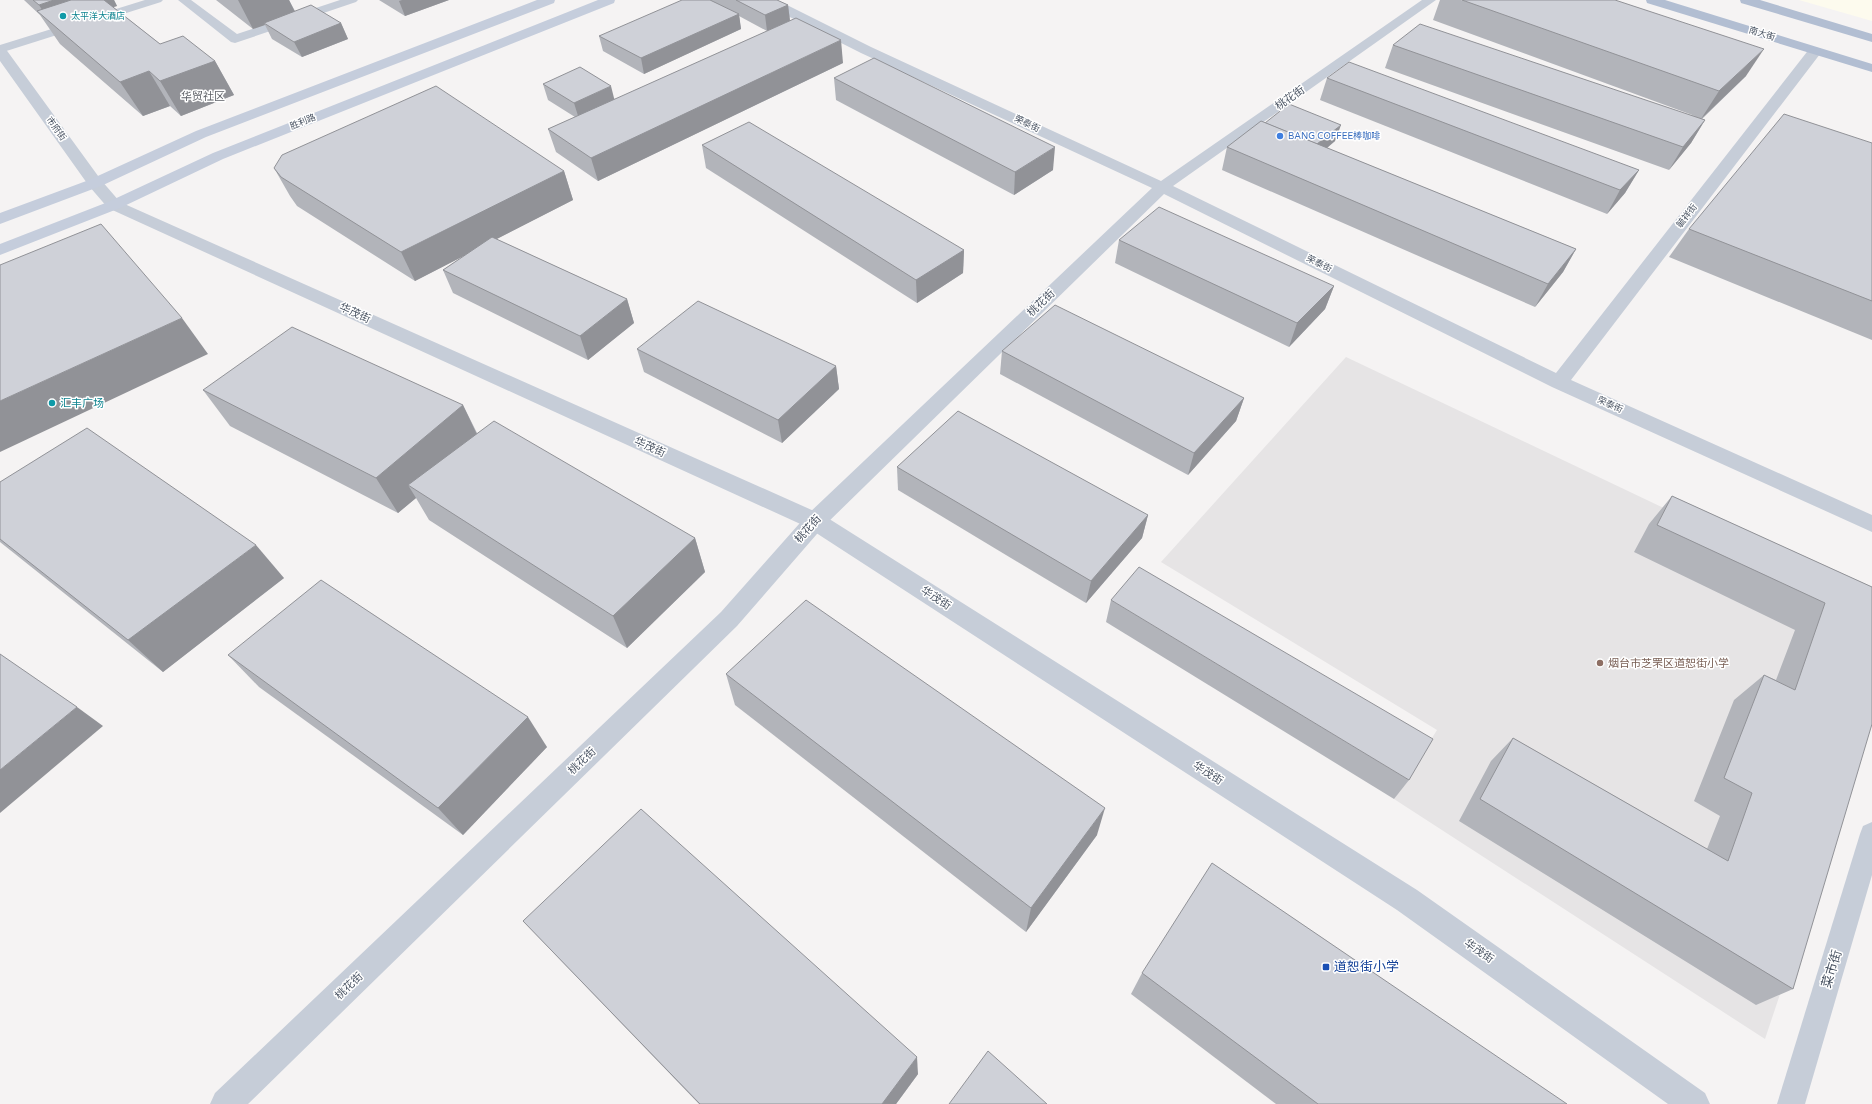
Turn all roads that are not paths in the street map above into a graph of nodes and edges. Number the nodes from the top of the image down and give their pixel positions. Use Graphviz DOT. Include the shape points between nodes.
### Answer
graph roads {
  1 [pos="157,0"];
  2 [pos="184,0"];
  3 [pos="352,0"];
  4 [pos="549,0"];
  5 [pos="609,0"];
  6 [pos="767,0"];
  7 [pos="1430,0"];
  8 [pos="1652,0"];
  9 [pos="1746,0"];
  10 [pos="1872,38"];
  11 [pos="0,50"];
  12 [pos="1815,51"];
  13 [pos="1872,68"];
  14 [pos="95,183"];
  15 [pos="1162,187"];
  16 [pos="114,205"];
  17 [pos="0,219"];
  18 [pos="0,250"];
  19 [pos="1559,382"];
  20 [pos="815,521"];
  21 [pos="1872,524"];
  22 [pos="1872,834"];
  23 [pos="226,1104"];
  24 [pos="1694,1104"];
  25 [pos="1791,1104"];
  1 -- 11 [label="lane"];
  2 -- 3 [label="lane" via="235,39"];
  4 -- 14 [label="main road" via="201,134"];
  5 -- 16 [label="main road, 胜利路" via="218,156"];
  6 -- 15 [label="street, 荣泰街" via="866,50"];
  7 -- 15 [label="street, 桃花街"];
  8 -- 12 [label="main road, 南大街"];
  9 -- 10 [label="main road"];
  11 -- 14 [label="street, 市府街"];
  12 -- 13 [label="main road, 南大街"];
  12 -- 19 [label="street, 毓祥街"];
  14 -- 16 [label="street, 市府街"];
  14 -- 17 [label="main road"];
  15 -- 19 [label="street, 荣泰街"];
  15 -- 20 [label="street, 桃花街"];
  16 -- 18 [label="main road, 胜利路"];
  16 -- 20 [label="street, 华茂街"];
  19 -- 21 [label="street, 荣泰街"];
  20 -- 23 [label="street, 桃花街" via="729,619"];
  20 -- 24 [label="street, 华茂街" via="1407,900"];
  22 -- 25 [label="lane, 菜市街"];
}
